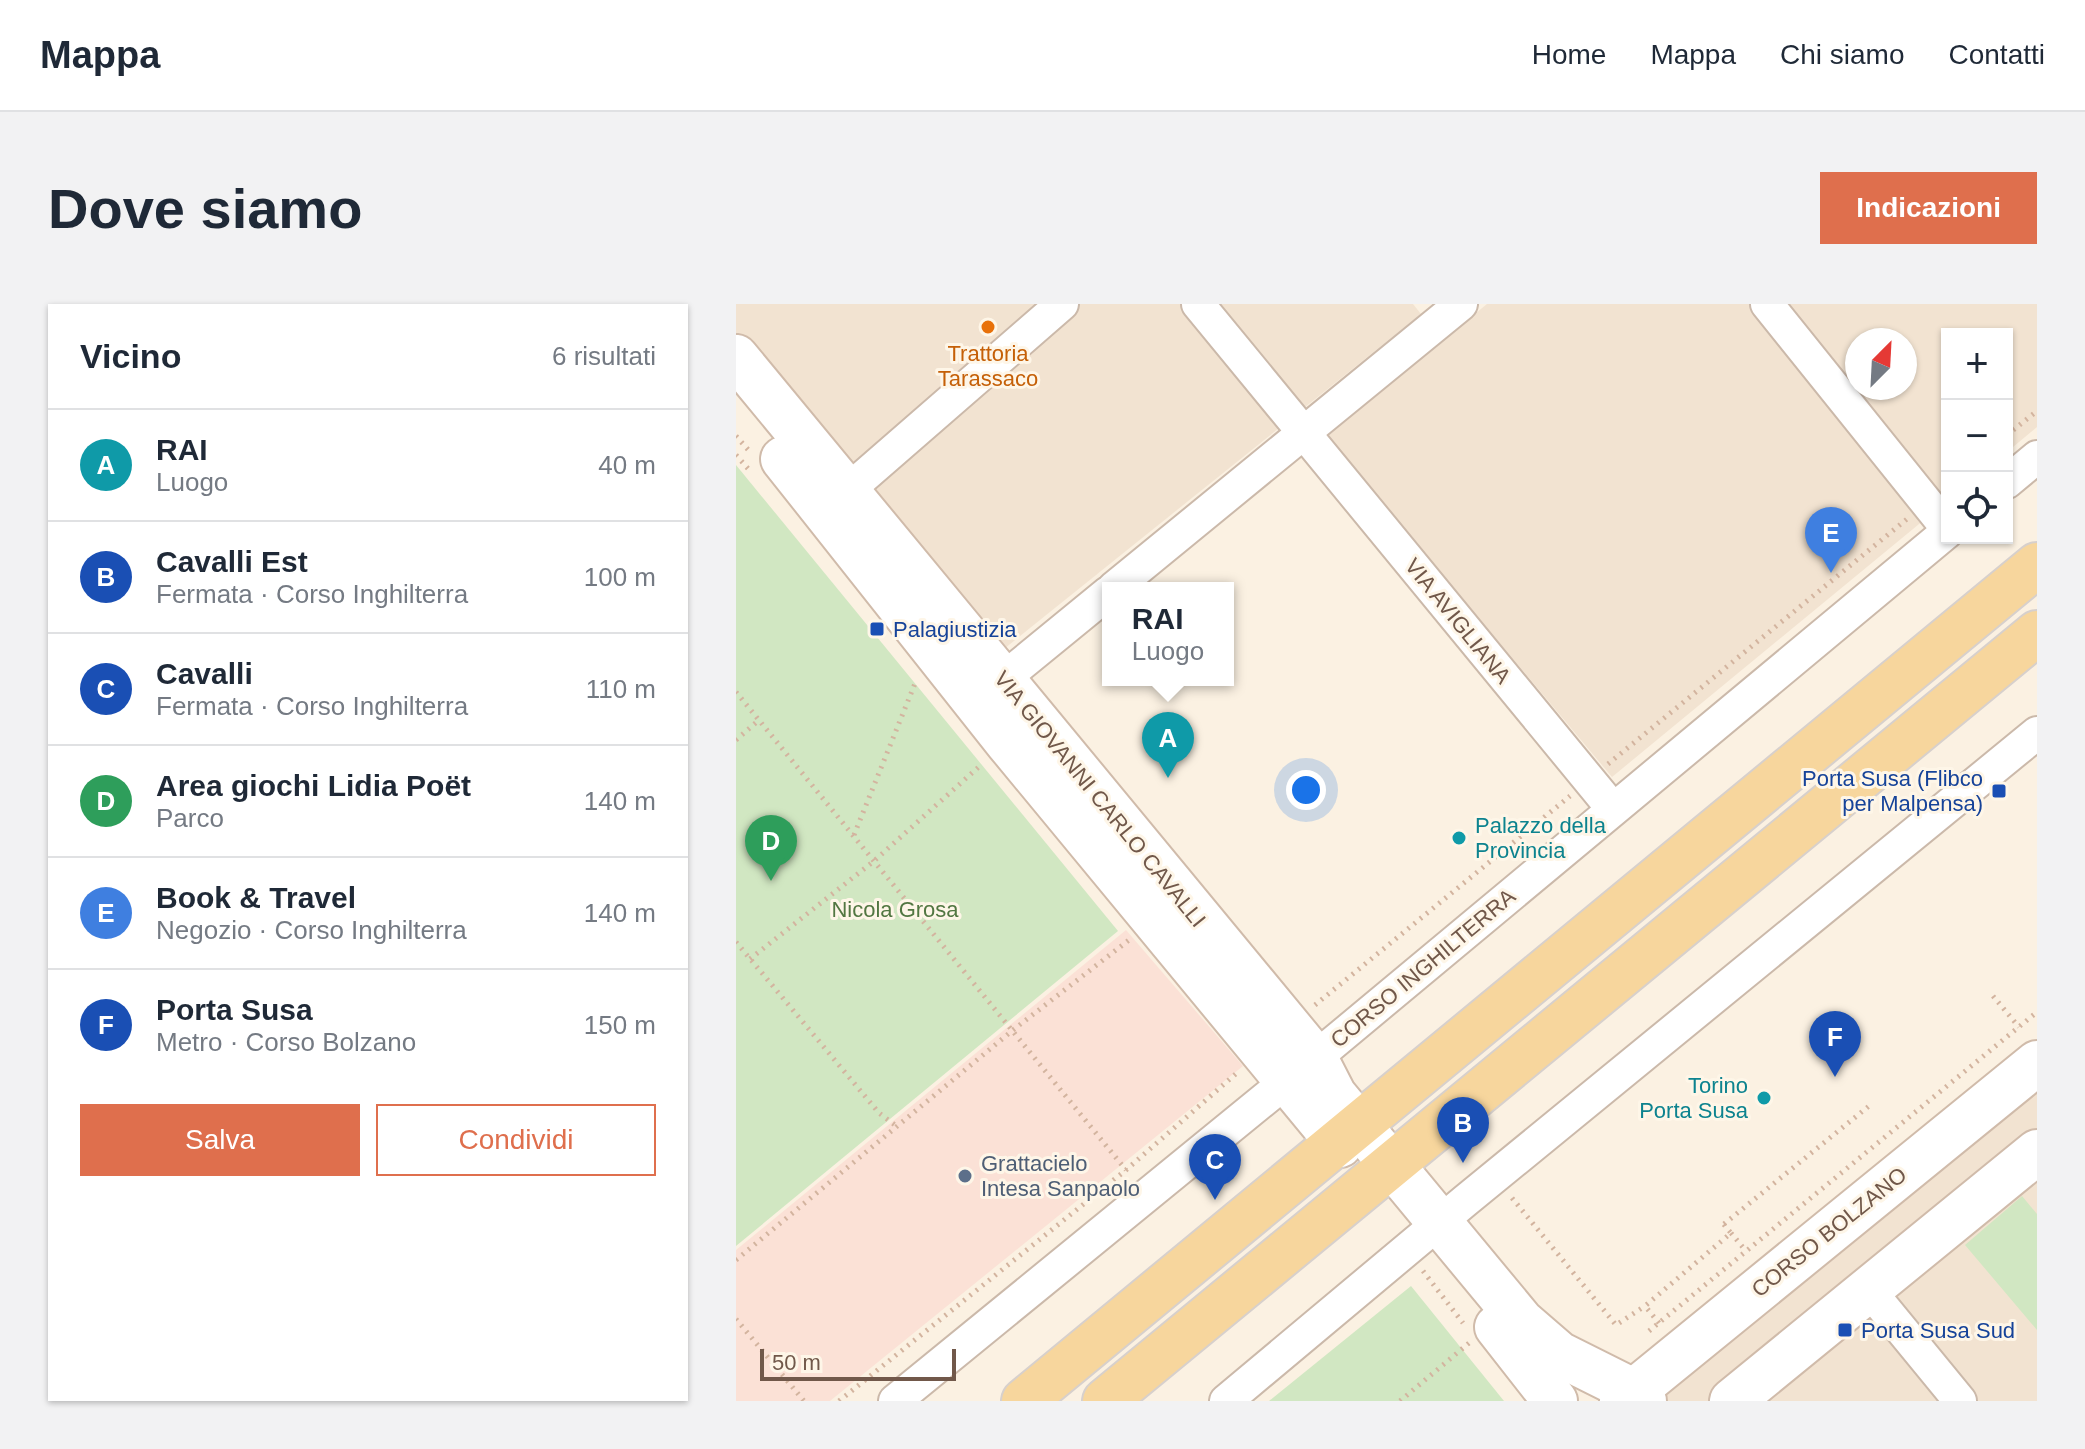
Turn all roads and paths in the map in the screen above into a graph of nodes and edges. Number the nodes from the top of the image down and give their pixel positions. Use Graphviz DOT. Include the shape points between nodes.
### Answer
graph roads {
  1 [pos="1062,304"];
  2 [pos="1198,304"];
  3 [pos="1461,304"];
  4 [pos="1767,304"];
  5 [pos="736,357"];
  6 [pos="736,400"];
  7 [pos="2036,412"];
  8 [pos="2013,430"];
  9 [pos="1303,433"];
  10 [pos="736,455"];
  11 [pos="2037,457"];
  12 [pos="2013,477"];
  13 [pos="756,479"];
  14 [pos="836,502"];
  15 [pos="1926,502"];
  16 [pos="1941,522"];
  17 [pos="1941,535"];
  18 [pos="2037,565"];
  19 [pos="1121,582"];
  20 [pos="1102,598"];
  21 [pos="2037,633"];
  22 [pos="919,674"];
  23 [pos="989,690"];
  24 [pos="736,692"];
  25 [pos="1664,718"];
  26 [pos="1672,719"];
  27 [pos="759,720"];
  28 [pos="2037,733"];
  29 [pos="736,740"];
  30 [pos="1008,743"];
  31 [pos="1589,780"];
  32 [pos="1613,809"];
  33 [pos="854,836"];
  34 [pos="1514,841"];
  35 [pos="1510,858"];
  36 [pos="874,861"];
  37 [pos="1451,894"];
  38 [pos="1457,902"];
  39 [pos="1154,921"];
  40 [pos="736,942"];
  41 [pos="1405,944"];
  42 [pos="1387,946"];
  43 [pos="750,959"];
  44 [pos="1993,996"];
  45 [pos="2037,1012"];
  46 [pos="1013,1030"];
  47 [pos="2028,1045"];
  48 [pos="1288,1054"];
  49 [pos="1869,1106"];
  50 [pos="895,1126"];
  51 [pos="1348,1133"];
  52 [pos="2037,1152"];
  53 [pos="1126,1170"];
  54 [pos="1381,1173"];
  55 [pos="1511,1197"];
  56 [pos="1731,1233"];
  57 [pos="1429,1246"];
  58 [pos="1746,1251"];
  59 [pos="736,1260"];
  60 [pos="1869,1290"];
  61 [pos="1645,1306"];
  62 [pos="736,1319"];
  63 [pos="1486,1333"];
  64 [pos="1663,1336"];
  65 [pos="1634,1398"];
  66 [pos="804,1401"];
  67 [pos="839,1401"];
  68 [pos="895,1401"];
  69 [pos="1024,1401"];
  70 [pos="1105,1401"];
  71 [pos="1226,1401"];
  72 [pos="1400,1401"];
  73 [pos="1555,1401"];
  74 [pos="1732,1401"];
  75 [pos="1960,1401"];
  1 -- 14 [label="street"];
  2 -- 9 [label="street, VIA AVIGLIANA"];
  3 -- 9 [label="street"];
  4 -- 15 [label="street"];
  5 -- 14 [label="street, VIA GIOVANNI CARLO CAVALLI"];
  6 -- 14 [label="street, VIA GIOVANNI CARLO CAVALLI"];
  7 -- 8 [label="path"];
  9 -- 19 [label="street"];
  9 -- 31 [label="street, VIA AVIGLIANA"];
  10 -- 13 [label="path"];
  11 -- 12 [label="street"];
  14 -- 23 [label="street, VIA GIOVANNI CARLO CAVALLI"];
  15 -- 16 [label="street"];
  15 -- 25 [label="path"];
  17 -- 32 [label="street, CORSO INGHILTERRA"];
  18 -- 51 [label="main road"];
  20 -- 23 [label="street"];
  21 -- 54 [label="main road"];
  22 -- 33 [label="path"];
  23 -- 30 [label="street, VIA GIOVANNI CARLO CAVALLI"];
  23 -- 48 [label="street, VIA GIOVANNI CARLO CAVALLI"];
  24 -- 27 [label="path"];
  25 -- 26 [label="path"];
  25 -- 31 [label="path"];
  27 -- 29 [label="path"];
  27 -- 33 [label="path"];
  28 -- 57 [label="street"];
  30 -- 36 [label="path"];
  30 -- 39 [label="street, VIA GIOVANNI CARLO CAVALLI"];
  31 -- 32 [label="street, VIA AVIGLIANA"];
  31 -- 34 [label="path"];
  32 -- 48 [label="street, CORSO INGHILTERRA"];
  33 -- 36 [label="path"];
  34 -- 35 [label="path"];
  34 -- 37 [label="path"];
  36 -- 43 [label="path"];
  36 -- 46 [label="path"];
  37 -- 38 [label="path"];
  37 -- 42 [label="path"];
  39 -- 46 [label="path"];
  39 -- 48 [label="street, VIA GIOVANNI CARLO CAVALLI"];
  40 -- 43 [label="path"];
  41 -- 42 [label="path"];
  42 -- 48 [label="path"];
  43 -- 50 [label="path"];
  44 -- 47 [label="path"];
  45 -- 47 [label="path"];
  46 -- 50 [label="path"];
  46 -- 53 [label="path"];
  47 -- 58 [label="path"];
  47 -- 64 [label="street, CORSO BOLZANO"];
  48 -- 51 [label="street, VIA GIOVANNI CARLO CAVALLI"];
  48 -- 53 [label="path"];
  48 -- 68 [label="street, CORSO INGHILTERRA"];
  49 -- 56 [label="path" via="1722,1222"];
  50 -- 59 [label="path"];
  51 -- 54 [label="street, VIA GIOVANNI CARLO CAVALLI"];
  51 -- 69 [label="main road"];
  52 -- 60 [label="street"];
  53 -- 67 [label="path"];
  54 -- 57 [label="street, VIA GIOVANNI CARLO CAVALLI"];
  54 -- 70 [label="main road"];
  55 -- 61 [label="path" via="1616,1325"];
  56 -- 58 [label="path"];
  56 -- 61 [label="path"];
  57 -- 63 [label="street"];
  57 -- 63 [label="path" via="1404,1276 1420,1268"];
  57 -- 65 [label="street" via="1544,1343"];
  57 -- 71 [label="street"];
  58 -- 64 [label="path"];
  60 -- 74 [label="street"];
  60 -- 75 [label="street"];
  61 -- 64 [label="path"];
  62 -- 66 [label="path"];
  63 -- 72 [label="path"];
  63 -- 73 [label="street"];
  64 -- 65 [label="street, CORSO BOLZANO"];
}
